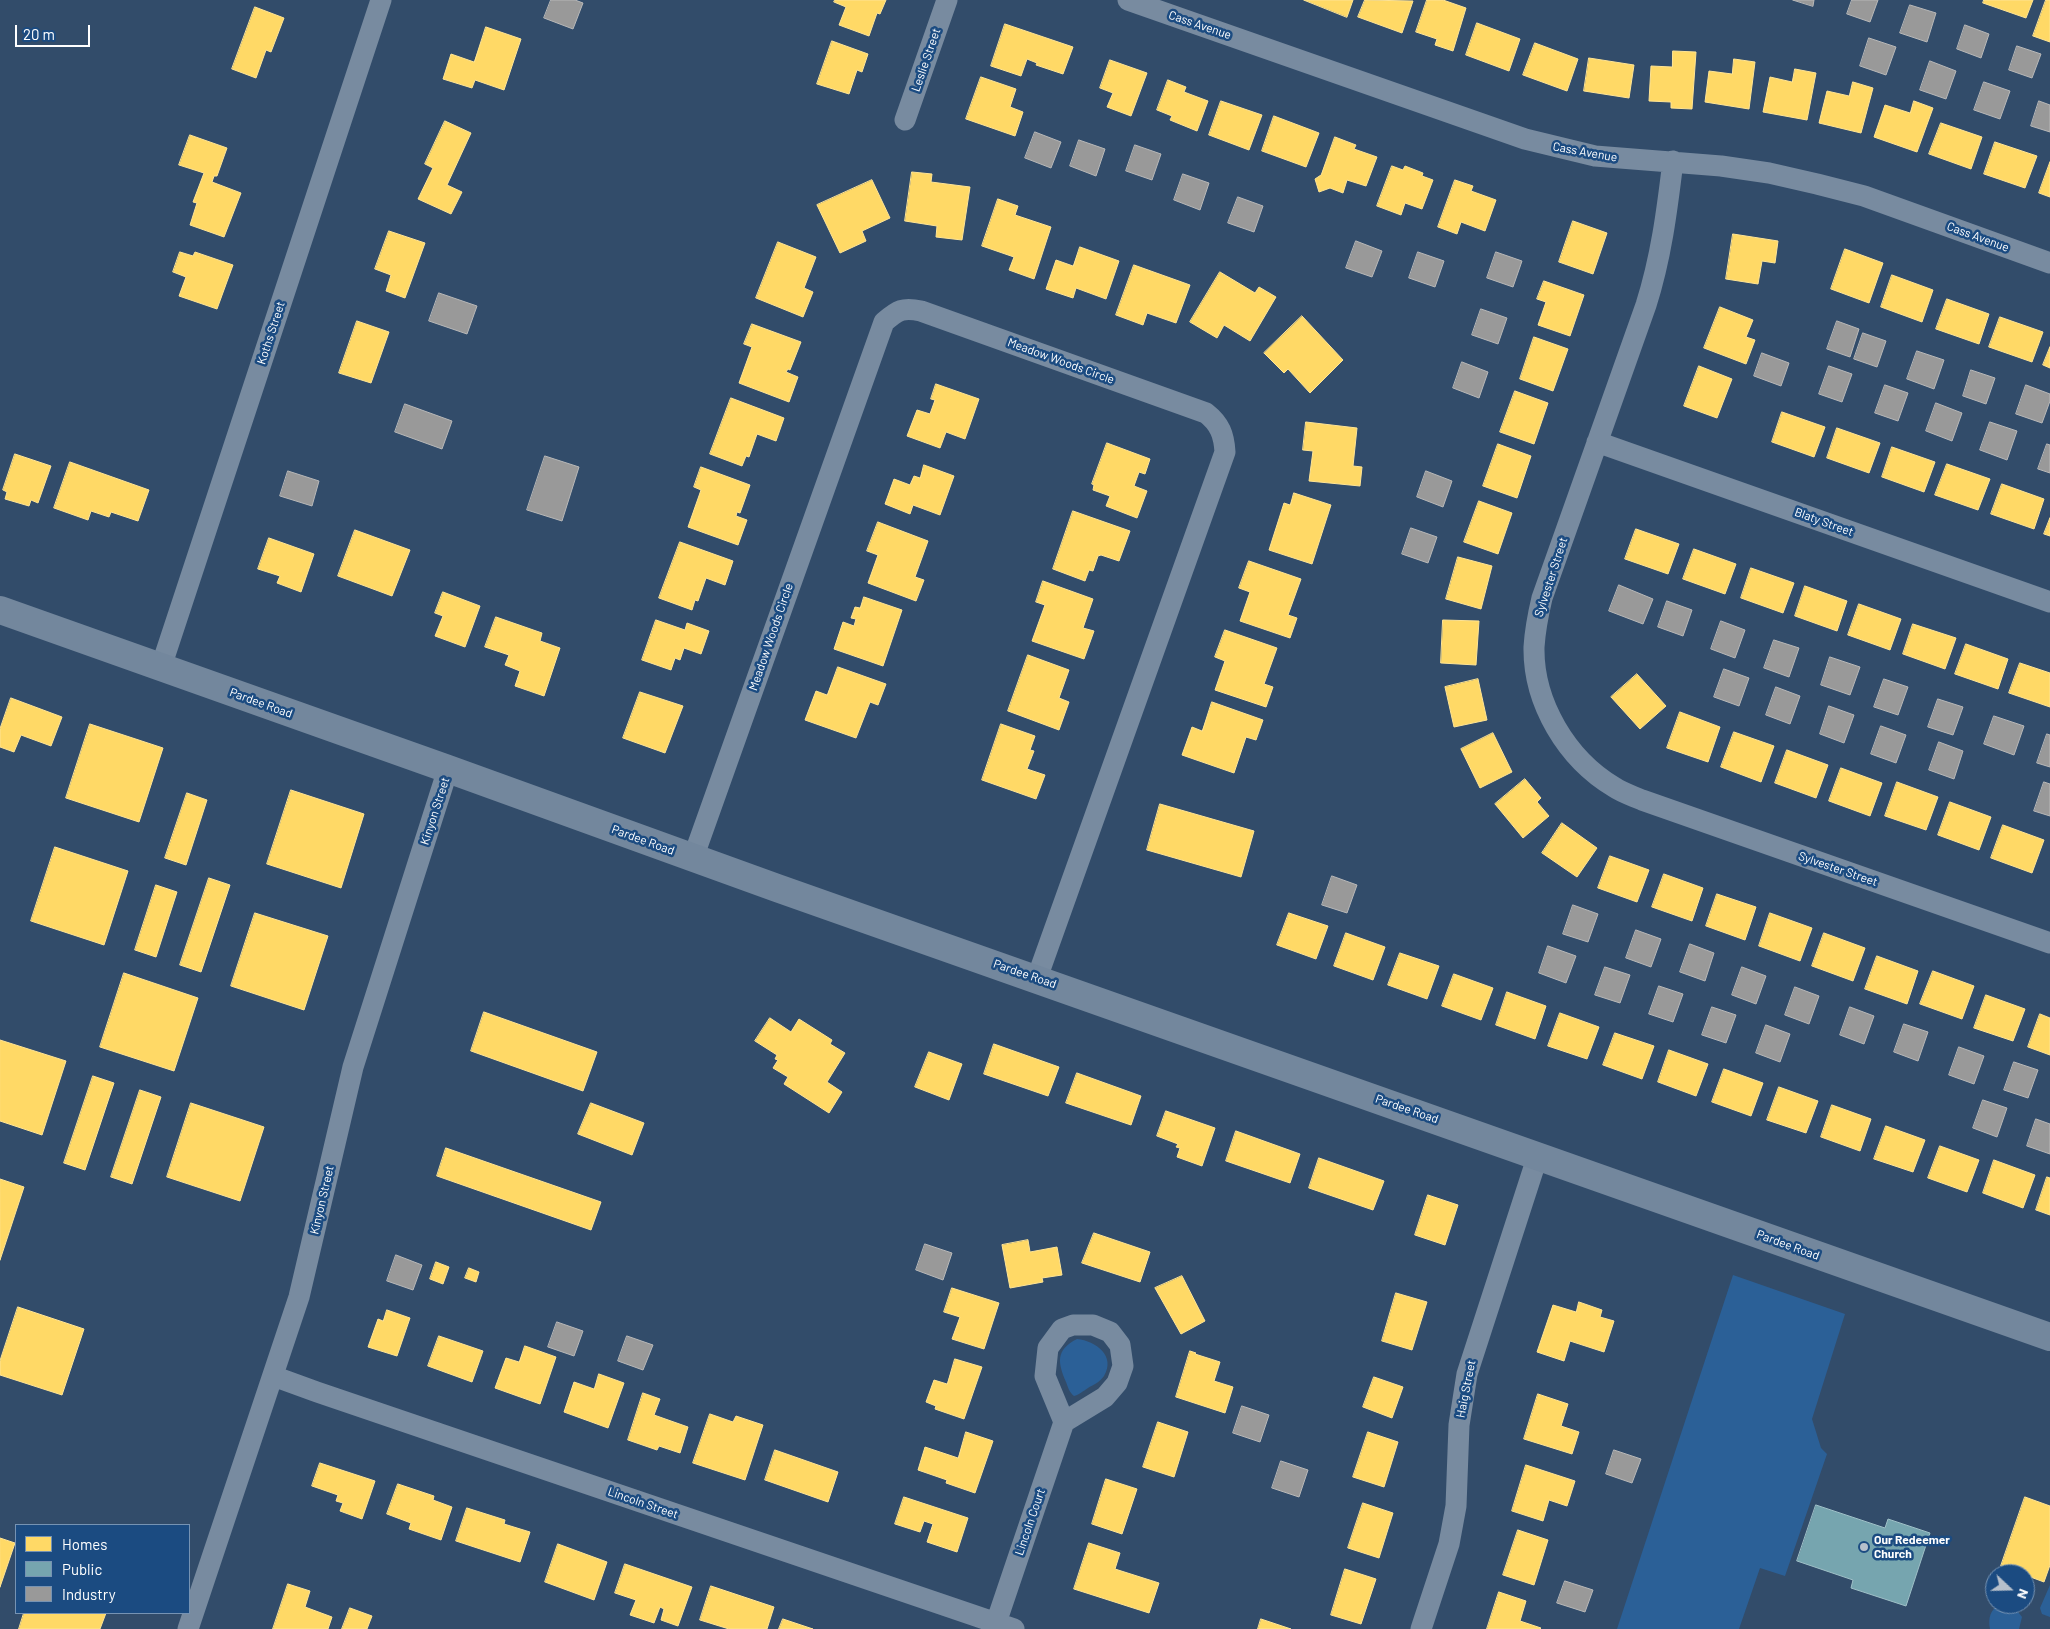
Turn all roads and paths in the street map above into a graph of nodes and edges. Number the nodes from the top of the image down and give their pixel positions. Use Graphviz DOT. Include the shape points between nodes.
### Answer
graph roads {
  1 [pos="381,0"];
  2 [pos="948,0"];
  3 [pos="1128,0"];
  4 [pos="905,120"];
  5 [pos="1673,161"];
  6 [pos="2050,263"];
  7 [pos="1597,442"];
  8 [pos="2050,602"];
  9 [pos="0,610"];
  10 [pos="161,667"];
  11 [pos="448,769"];
  12 [pos="693,858"];
  13 [pos="2050,943"];
  14 [pos="1037,978"];
  15 [pos="1538,1155"];
  16 [pos="2050,1337"];
  17 [pos="273,1376"];
  18 [pos="1064,1422"];
  19 [pos="1005,1626"];
  20 [pos="188,1629"];
  21 [pos="1421,1629"];
  1 -- 10 [label="street, Koths Street"];
  2 -- 4 [label="street, Leslie Street"];
  3 -- 5 [label="street, Cass Avenue" via="1526,140 1595,156"];
  5 -- 6 [label="street, Cass Avenue" via="1769,173 1864,196"];
  5 -- 7 [label="street, Sylvester Street" via="1666,227 1656,273"];
  7 -- 8 [label="street, Blaty Street"];
  7 -- 13 [label="street, Sylvester Street" via="1542,598 1534,649 1538,685 1551,720 1571,750 1597,776 1642,800"];
  9 -- 10 [label="main road, Pardee Road"];
  10 -- 11 [label="main road, Pardee Road"];
  11 -- 12 [label="main road, Pardee Road"];
  11 -- 17 [label="street, Kinyon Street" via="353,1067 299,1297"];
  12 -- 14 [label="main road, Pardee Road"];
  12 -- 14 [label="street, Meadow Woods Circle" via="884,322 896,311 908,308 921,311 1206,413 1217,422 1226,452"];
  14 -- 15 [label="main road, Pardee Road"];
  15 -- 16 [label="main road, Pardee Road"];
  15 -- 21 [label="street, Haig Street" via="1467,1374 1459,1425 1456,1506 1448,1544"];
  17 -- 19 [label="street, Lincoln Street"];
  17 -- 20 [label="street, Kinyon Street"];
  18 -- 18 [label="street" via="1105,1397 1117,1383 1123,1366 1120,1346 1110,1332 1093,1325 1073,1325 1062,1329 1048,1348 1045,1376"];
  18 -- 19 [label="street, Lincoln Court"];
}
